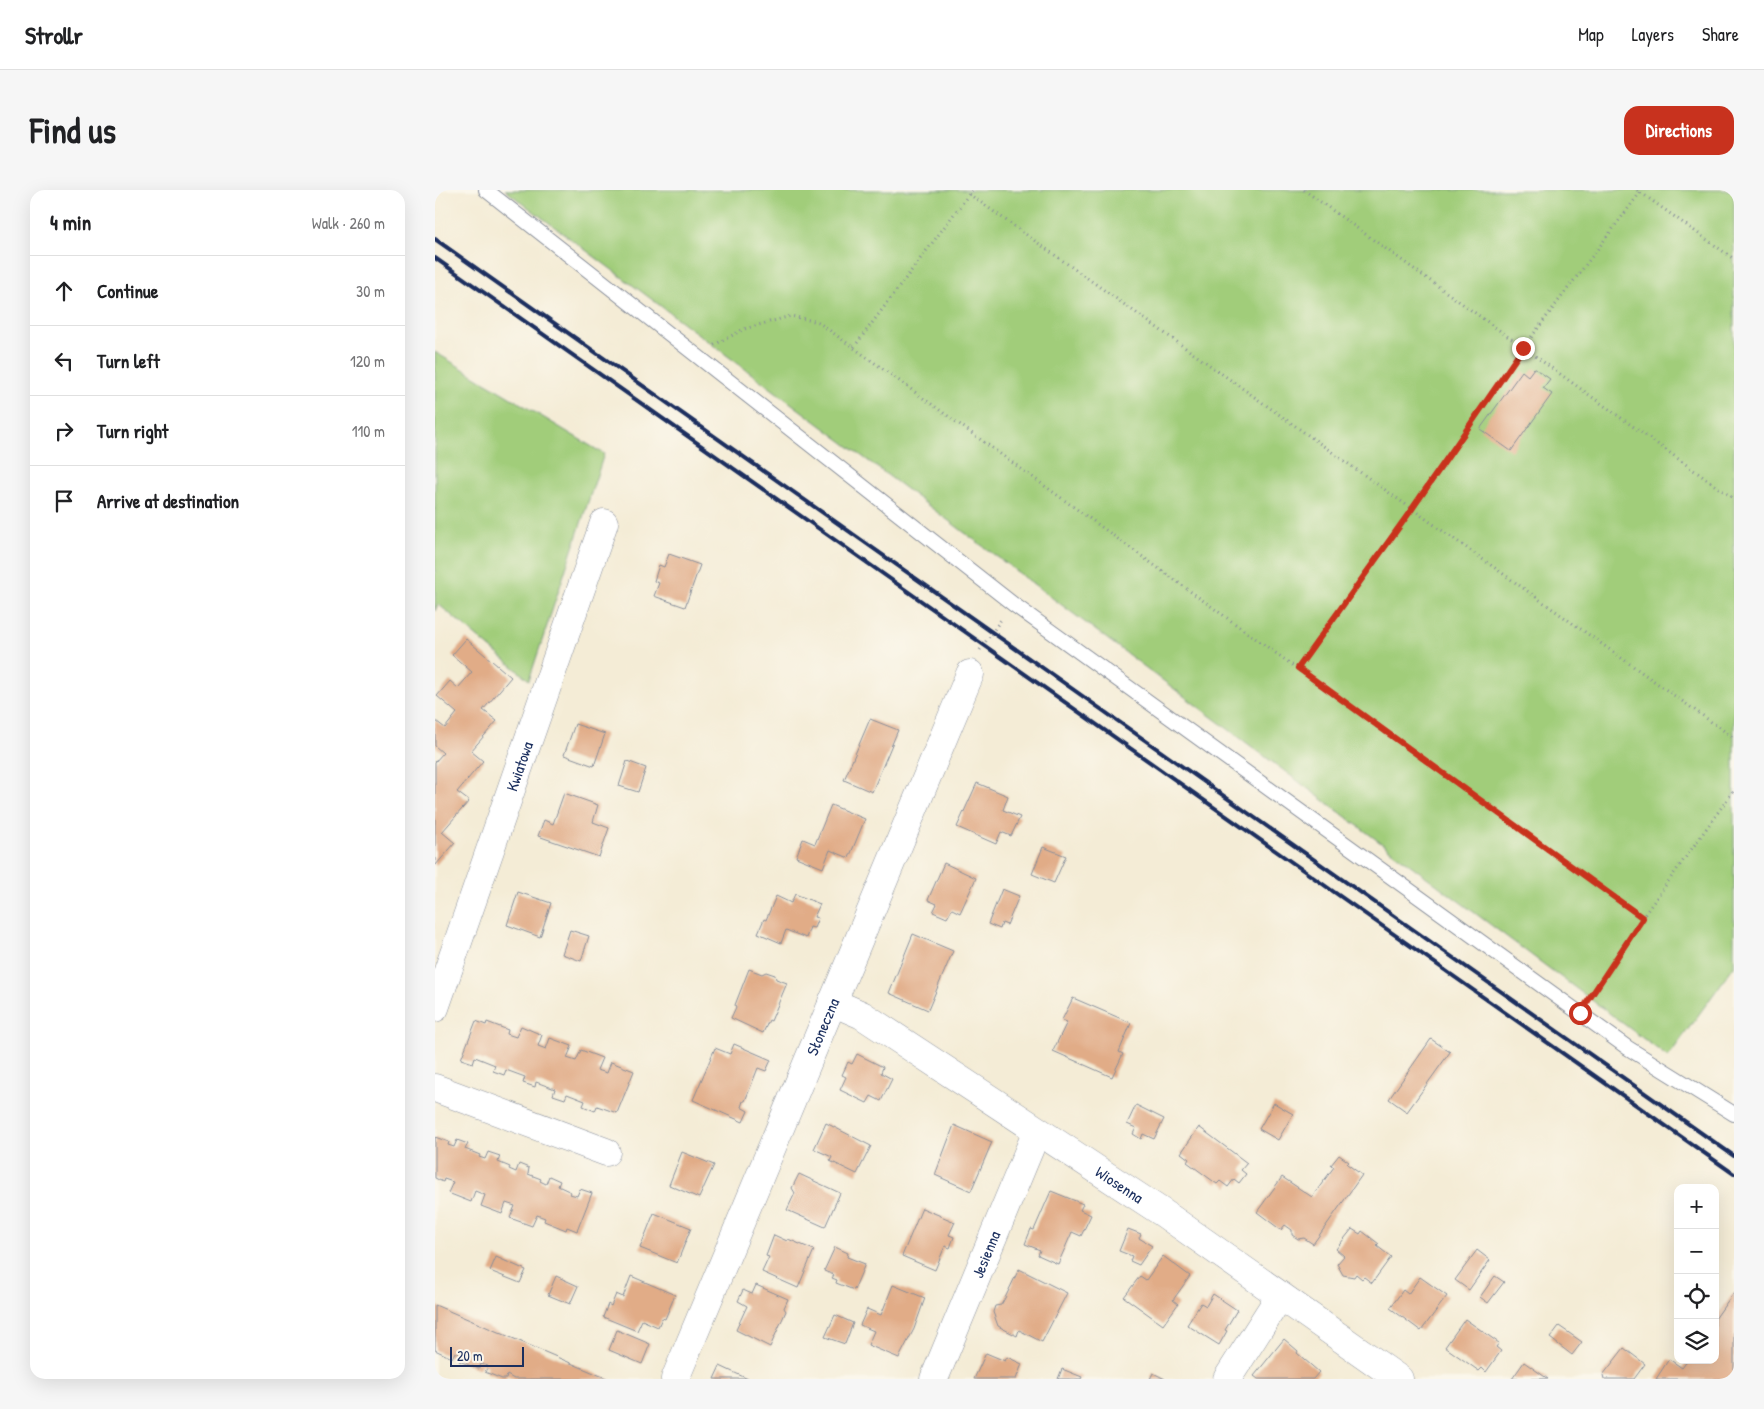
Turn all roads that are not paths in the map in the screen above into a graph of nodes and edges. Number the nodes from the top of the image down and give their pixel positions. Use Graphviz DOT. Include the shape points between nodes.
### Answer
graph roads {
  1 [pos="487,190"];
  2 [pos="605,523"];
  3 [pos="974,663"];
  4 [pos="832,1002"];
  5 [pos="435,1008"];
  6 [pos="435,1088"];
  7 [pos="1734,1114"];
  8 [pos="1037,1131"];
  9 [pos="606,1152"];
  10 [pos="1280,1296"];
  11 [pos="675,1379"];
  12 [pos="934,1379"];
  13 [pos="1227,1379"];
  14 [pos="1399,1379"];
  1 -- 7 [label="lane" via="1013,604 1628,1048"];
  2 -- 5 [label="street, Kwiatowa"];
  3 -- 4 [label="street, Słoneczna"];
  4 -- 8 [label="street, Wiosenna" via="862,1016"];
  4 -- 11 [label="street, Słoneczna"];
  6 -- 9 [label="street"];
  8 -- 10 [label="street, Wiosenna" via="1163,1213"];
  8 -- 12 [label="street, Jesienna"];
  10 -- 13 [label="street"];
  10 -- 14 [label="street, Wiosenna"];
}
